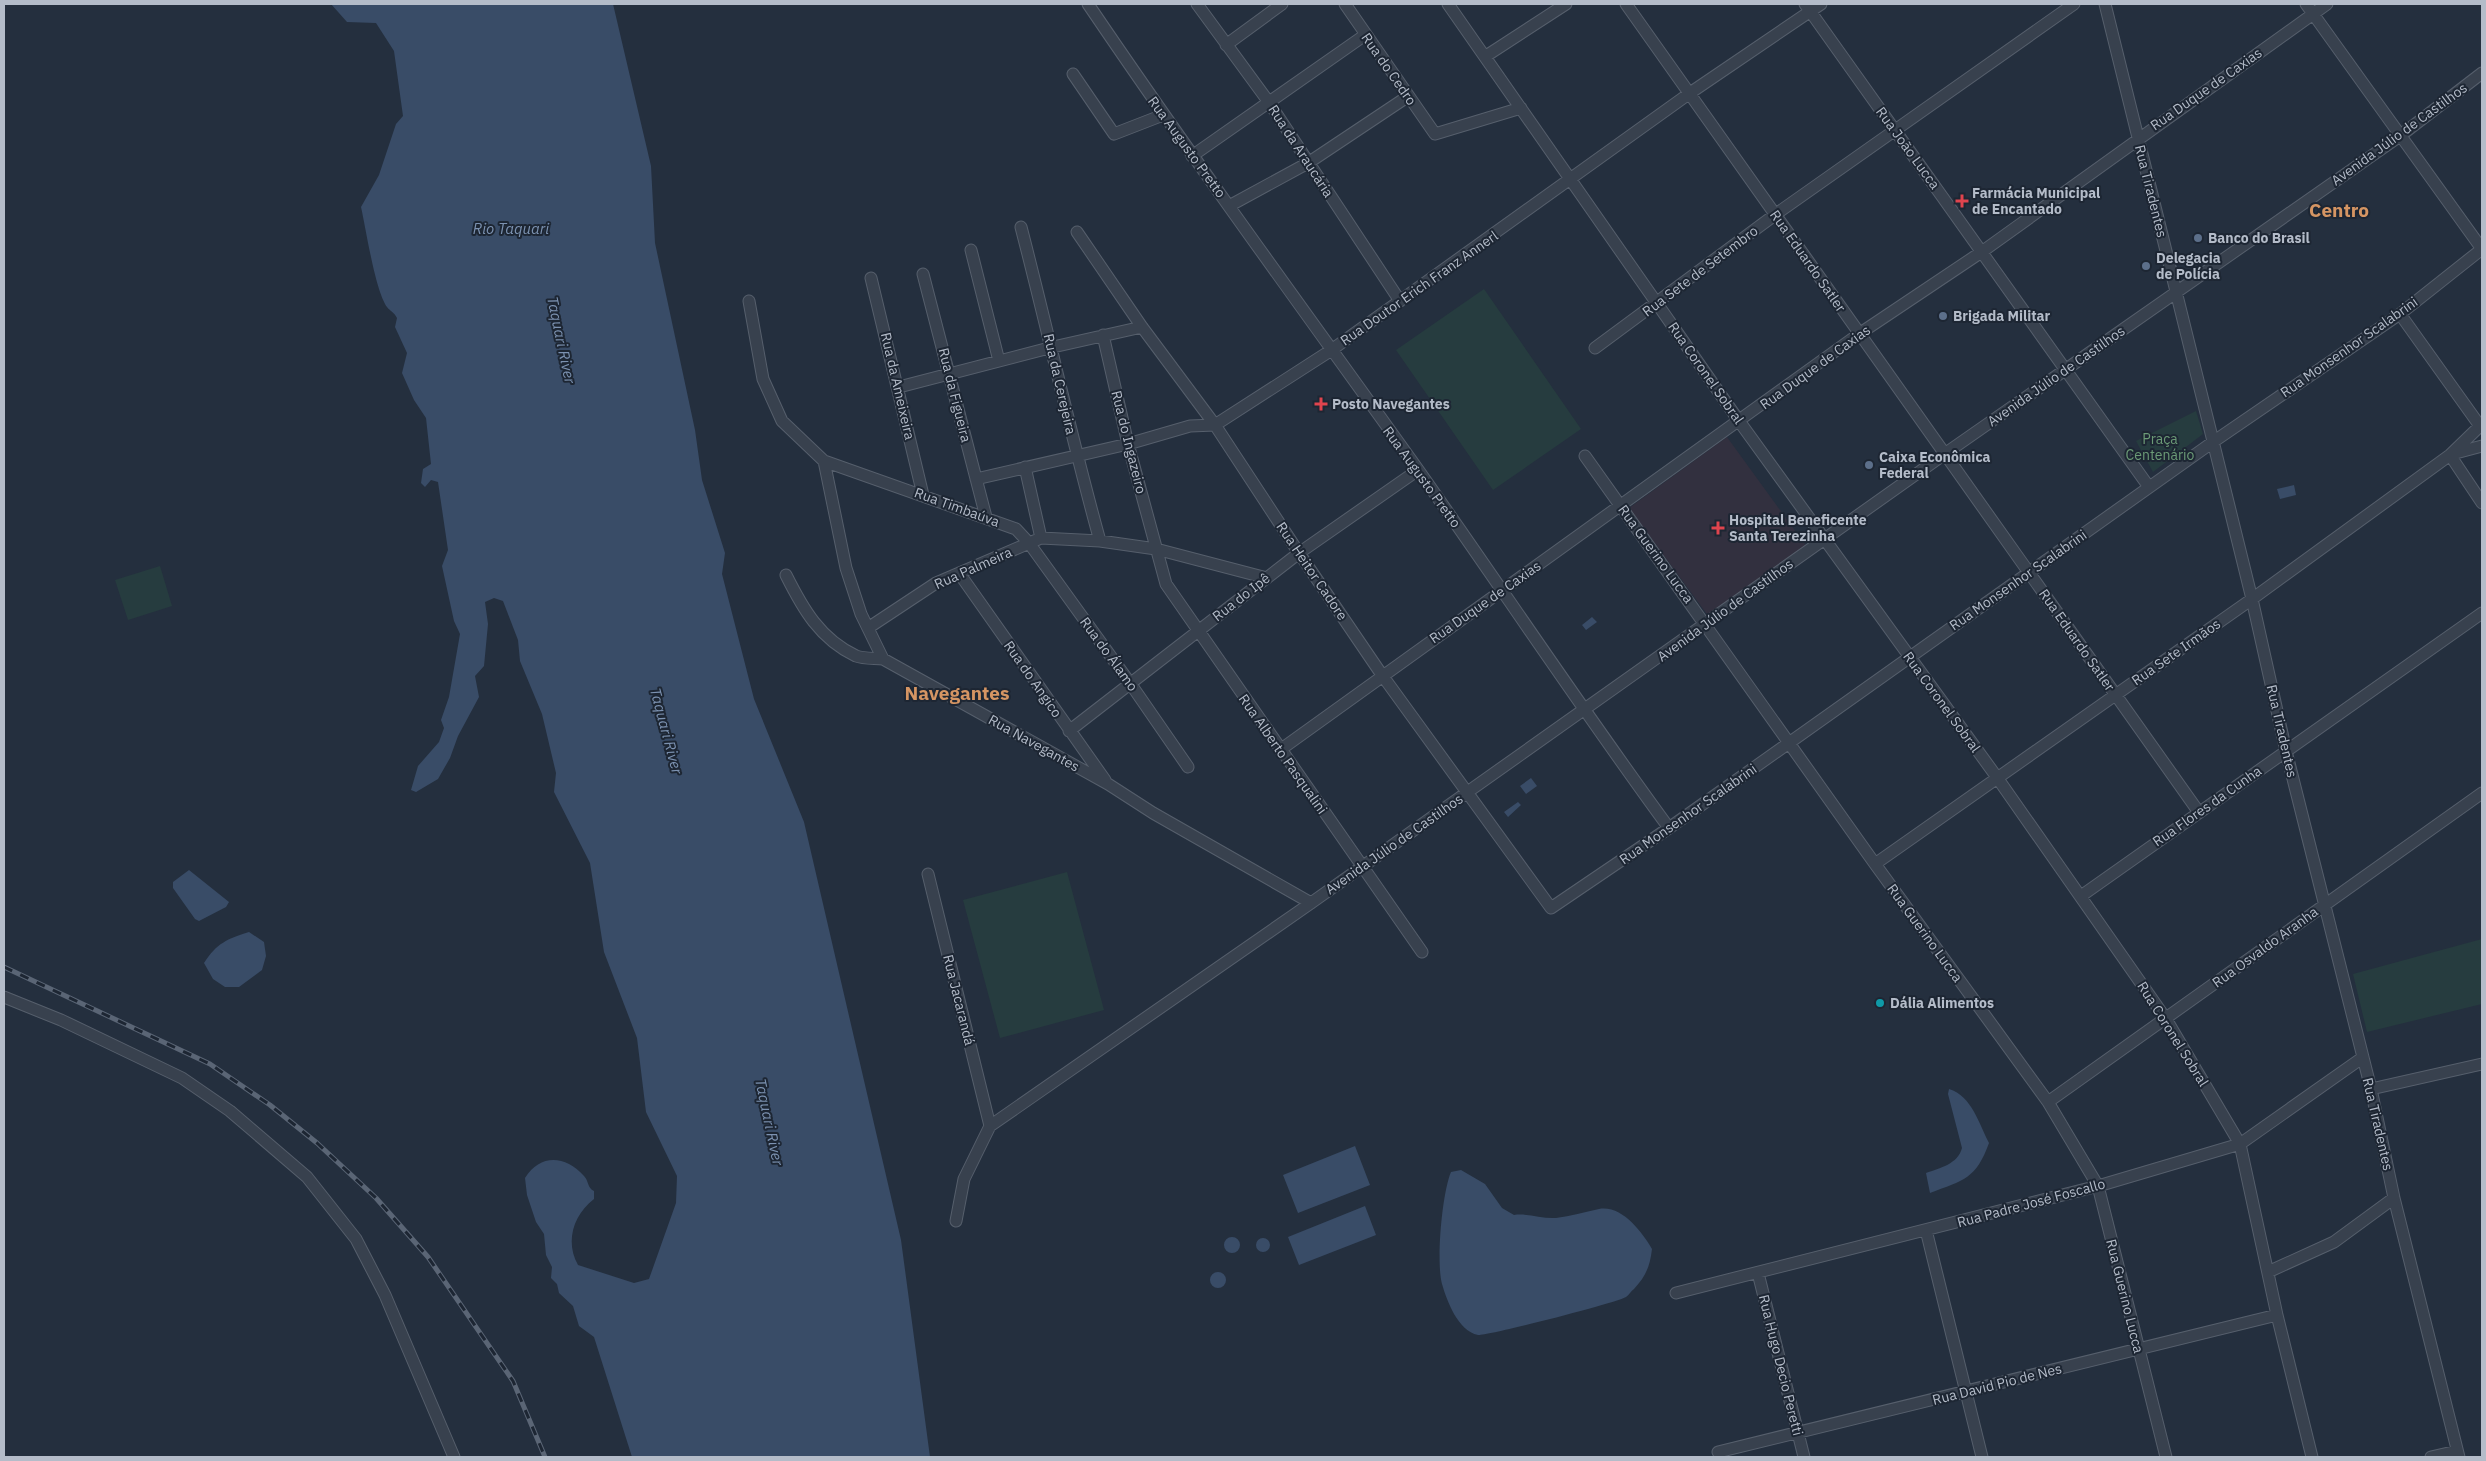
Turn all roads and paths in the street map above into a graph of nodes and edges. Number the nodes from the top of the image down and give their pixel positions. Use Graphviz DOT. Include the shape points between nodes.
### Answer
graph roads {
  1 [pos="1088,4"];
  2 [pos="1197,4"];
  3 [pos="1282,4"];
  4 [pos="1345,4"];
  5 [pos="1448,4"];
  6 [pos="1566,4"];
  7 [pos="1626,4"];
  8 [pos="1821,4"];
  9 [pos="2074,4"];
  10 [pos="2105,4"];
  11 [pos="2326,4"];
  12 [pos="1808,8"];
  13 [pos="2310,8"];
  14 [pos="1365,35"];
  15 [pos="1226,46"];
  16 [pos="1486,56"];
  17 [pos="2482,73"];
  18 [pos="1073,74"];
  19 [pos="1690,93"];
  20 [pos="1407,97"];
  21 [pos="1268,101"];
  22 [pos="1521,108"];
  23 [pos="1163,115"];
  24 [pos="1894,129"];
  25 [pos="2400,136"];
  26 [pos="2138,138"];
  27 [pos="1192,156"];
  28 [pos="1308,163"];
  29 [pos="1572,180"];
  30 [pos="1229,206"];
  31 [pos="1776,214"];
  32 [pos="1021,226"];
  33 [pos="1077,232"];
  34 [pos="2482,249"];
  35 [pos="971,250"];
  36 [pos="1983,251"];
  37 [pos="923,274"];
  38 [pos="871,278"];
  39 [pos="2176,292"];
  40 [pos="749,301"];
  41 [pos="1400,301"];
  42 [pos="1658,303"];
  43 [pos="2400,314"];
  44 [pos="1142,327"];
  45 [pos="1859,334"];
  46 [pos="1103,335"];
  47 [pos="1053,347"];
  48 [pos="1595,348"];
  49 [pos="1330,351"];
  50 [pos="999,361"];
  51 [pos="2064,371"];
  52 [pos="950,374"];
  53 [pos="899,387"];
  54 [pos="1739,421"];
  55 [pos="1215,425"];
  56 [pos="2481,426"];
  57 [pos="2213,442"];
  58 [pos="1128,444"];
  59 [pos="2482,446"];
  60 [pos="1946,453"];
  61 [pos="1076,454"];
  62 [pos="2450,455"];
  63 [pos="1585,456"];
  64 [pos="824,461"];
  65 [pos="1025,467"];
  66 [pos="1418,470"];
  67 [pos="976,479"];
  68 [pos="2149,487"];
  69 [pos="923,495"];
  70 [pos="2482,503"];
  71 [pos="1621,506"];
  72 [pos="986,516"];
  73 [pos="1040,538"];
  74 [pos="1824,540"];
  75 [pos="1100,541"];
  76 [pos="1029,543"];
  77 [pos="1156,549"];
  78 [pos="1299,553"];
  79 [pos="2029,573"];
  80 [pos="959,574"];
  81 [pos="786,575"];
  82 [pos="1266,578"];
  83 [pos="1502,589"];
  84 [pos="2252,599"];
  85 [pos="2482,613"];
  86 [pos="1706,624"];
  87 [pos="868,628"];
  88 [pos="1198,631"];
  89 [pos="1909,658"];
  90 [pos="884,659"];
  91 [pos="1382,675"];
  92 [pos="1130,683"];
  93 [pos="2116,694"];
  94 [pos="1584,711"];
  95 [pos="1069,730"];
  96 [pos="1789,744"];
  97 [pos="1280,750"];
  98 [pos="2286,751"];
  99 [pos="1188,768"];
  100 [pos="1996,776"];
  101 [pos="1108,784"];
  102 [pos="1466,792"];
  103 [pos="2482,793"];
  104 [pos="2198,811"];
  105 [pos="1669,828"];
  106 [pos="1875,864"];
  107 [pos="1361,868"];
  108 [pos="928,874"];
  109 [pos="2081,896"];
  110 [pos="2325,903"];
  111 [pos="1311,904"];
  112 [pos="1551,908"];
  113 [pos="1422,952"];
  114 [pos="4,996"];
  115 [pos="2166,1019"];
  116 [pos="2362,1058"];
  117 [pos="2482,1064"];
  118 [pos="2371,1089"];
  119 [pos="2048,1102"];
  120 [pos="990,1126"];
  121 [pos="2240,1144"];
  122 [pos="2098,1186"];
  123 [pos="2394,1198"];
  124 [pos="956,1221"];
  125 [pos="1926,1230"];
  126 [pos="2268,1272"];
  127 [pos="1758,1273"];
  128 [pos="1676,1293"];
  129 [pos="2276,1315"];
  130 [pos="2137,1348"];
  131 [pos="1967,1392"];
  132 [pos="1798,1432"];
  133 [pos="1718,1452"];
  134 [pos="2458,1454"];
  135 [pos="454,1457"];
  136 [pos="1804,1457"];
  137 [pos="1982,1457"];
  138 [pos="2166,1457"];
  139 [pos="2312,1457"];
  140 [pos="2431,1457"];
  1 -- 23 [label="street, Rua Augusto Pretto"];
  2 -- 15 [label="street, Rua da Araucária"];
  3 -- 15 [label="street"];
  4 -- 14 [label="street, Rua do Cedro"];
  5 -- 16 [label="street, Rua Coronel Sobral"];
  6 -- 16 [label="street"];
  7 -- 19 [label="street, Rua Eduardo Satler"];
  8 -- 12 [label="street, Rua Doutor Erich Franz Annerl"];
  9 -- 24 [label="street, Rua Sete de Setembro"];
  10 -- 26 [label="street, Rua Tiradentes"];
  11 -- 13 [label="street, Rua Duque de Caxias"];
  12 -- 19 [label="street, Rua Doutor Erich Franz Annerl"];
  12 -- 24 [label="street, Rua João Lucca"];
  13 -- 25 [label="street"];
  13 -- 26 [label="street, Rua Duque de Caxias"];
  14 -- 20 [label="street, Rua do Cedro"];
  14 -- 21 [label="street"];
  15 -- 21 [label="street, Rua da Araucária"];
  16 -- 22 [label="street, Rua Coronel Sobral"];
  17 -- 25 [label="street, Avenida Júlio de Castilhos"];
  18 -- 23 [label="street" via="1114,134"];
  19 -- 29 [label="street, Rua Doutor Erich Franz Annerl"];
  19 -- 31 [label="street, Rua Eduardo Satler"];
  20 -- 22 [label="street, Rua do Cedro" via="1435,134"];
  20 -- 28 [label="street"];
  21 -- 27 [label="street"];
  21 -- 28 [label="street, Rua da Araucária"];
  22 -- 29 [label="street, Rua Coronel Sobral"];
  23 -- 27 [label="street, Rua Augusto Pretto"];
  24 -- 31 [label="street, Rua Sete de Setembro"];
  24 -- 36 [label="street, Rua João Lucca"];
  25 -- 34 [label="street"];
  25 -- 39 [label="street, Avenida Júlio de Castilhos"];
  26 -- 36 [label="street, Rua Duque de Caxias"];
  26 -- 39 [label="street, Rua Tiradentes"];
  27 -- 30 [label="street, Rua Augusto Pretto"];
  28 -- 30 [label="street"];
  28 -- 41 [label="street, Rua da Araucária"];
  29 -- 41 [label="street, Rua Doutor Erich Franz Annerl"];
  29 -- 42 [label="street, Rua Coronel Sobral"];
  30 -- 49 [label="street, Rua Augusto Pretto"];
  31 -- 42 [label="street, Rua Sete de Setembro"];
  31 -- 45 [label="street, Rua Eduardo Satler"];
  32 -- 47 [label="street, Rua da Cerejeira"];
  33 -- 44 [label="street, Rua Heitor Cadore"];
  34 -- 43 [label="street, Rua Monsenhor Scalabrini"];
  35 -- 50 [label="street"];
  36 -- 45 [label="street, Rua Duque de Caxias"];
  36 -- 51 [label="street, Rua João Lucca"];
  37 -- 52 [label="street, Rua da Figueira"];
  38 -- 53 [label="street, Rua da Ameixeira"];
  39 -- 51 [label="street, Avenida Júlio de Castilhos"];
  39 -- 57 [label="street, Rua Tiradentes"];
  40 -- 64 [label="street, Rua Timbaúva" via="763,379 782,421"];
  41 -- 49 [label="street, Rua Doutor Erich Franz Annerl"];
  42 -- 48 [label="street, Rua Sete de Setembro"];
  42 -- 54 [label="street, Rua Coronel Sobral"];
  43 -- 56 [label="street"];
  43 -- 57 [label="street, Rua Monsenhor Scalabrini"];
  44 -- 46 [label="street"];
  44 -- 55 [label="street, Rua Heitor Cadore"];
  45 -- 54 [label="street, Rua Duque de Caxias"];
  45 -- 60 [label="street, Rua Eduardo Satler"];
  46 -- 47 [label="street"];
  46 -- 58 [label="street, Rua do Ingazeiro"];
  47 -- 50 [label="street"];
  47 -- 61 [label="street, Rua da Cerejeira"];
  49 -- 55 [label="street, Rua Doutor Erich Franz Annerl"];
  49 -- 66 [label="street, Rua Augusto Pretto"];
  50 -- 52 [label="street"];
  51 -- 60 [label="street, Avenida Júlio de Castilhos"];
  51 -- 68 [label="street, Rua João Lucca"];
  52 -- 53 [label="street"];
  52 -- 67 [label="street, Rua da Figueira"];
  53 -- 69 [label="street, Rua da Ameixeira"];
  54 -- 71 [label="street, Rua Duque de Caxias"];
  54 -- 74 [label="street, Rua Coronel Sobral"];
  55 -- 58 [label="street" via="1190,426"];
  55 -- 78 [label="street, Rua Heitor Cadore"];
  56 -- 62 [label="street"];
  57 -- 68 [label="street, Rua Monsenhor Scalabrini"];
  57 -- 84 [label="street, Rua Tiradentes"];
  58 -- 61 [label="street"];
  58 -- 77 [label="street, Rua do Ingazeiro"];
  59 -- 62 [label="street"];
  60 -- 74 [label="street, Avenida Júlio de Castilhos"];
  60 -- 79 [label="street, Rua Eduardo Satler"];
  61 -- 65 [label="street"];
  61 -- 75 [label="street, Rua da Cerejeira"];
  62 -- 70 [label="street"];
  62 -- 84 [label="street, Rua Sete Irmãos"];
  63 -- 71 [label="street, Rua Guerino Lucca"];
  64 -- 69 [label="street, Rua Timbaúva"];
  64 -- 87 [label="street" via="846,568"];
  65 -- 67 [label="street"];
  65 -- 73 [label="street"];
  66 -- 78 [label="street, Rua do Ipê"];
  66 -- 83 [label="street, Rua Augusto Pretto"];
  67 -- 72 [label="street, Rua da Figueira"];
  68 -- 79 [label="street, Rua Monsenhor Scalabrini"];
  69 -- 72 [label="street, Rua Timbaúva"];
  71 -- 83 [label="street, Rua Duque de Caxias"];
  71 -- 86 [label="street, Rua Guerino Lucca"];
  72 -- 76 [label="street, Rua Timbaúva" via="1016,529"];
  73 -- 75 [label="street"];
  73 -- 76 [label="street"];
  74 -- 86 [label="street, Avenida Júlio de Castilhos"];
  74 -- 89 [label="street, Rua Coronel Sobral"];
  75 -- 77 [label="street"];
  76 -- 80 [label="street, Rua Palmeira"];
  76 -- 92 [label="street, Rua do Álamo"];
  77 -- 82 [label="street"];
  77 -- 88 [label="street, Rua Alberto Pasqualini" via="1166,584"];
  78 -- 82 [label="street, Rua do Ipê"];
  78 -- 91 [label="street, Rua Heitor Cadore"];
  79 -- 89 [label="street, Rua Monsenhor Scalabrini"];
  79 -- 93 [label="street, Rua Eduardo Satler"];
  80 -- 87 [label="street, Rua Palmeira" via="936,583"];
  80 -- 95 [label="street, Rua do Angico"];
  81 -- 90 [label="street" via="804,612 827,637 858,656"];
  82 -- 88 [label="street, Rua do Ipê"];
  83 -- 91 [label="street, Rua Duque de Caxias"];
  83 -- 94 [label="street, Rua Augusto Pretto"];
  84 -- 93 [label="street, Rua Sete Irmãos"];
  84 -- 98 [label="street, Rua Tiradentes"];
  85 -- 98 [label="street, Rua Flores da Cunha"];
  86 -- 94 [label="street, Avenida Júlio de Castilhos"];
  86 -- 96 [label="street, Rua Guerino Lucca"];
  87 -- 90 [label="street"];
  88 -- 92 [label="street, Rua do Ipê"];
  88 -- 97 [label="street, Rua Alberto Pasqualini"];
  89 -- 96 [label="street, Rua Monsenhor Scalabrini"];
  89 -- 100 [label="street, Rua Coronel Sobral"];
  90 -- 101 [label="street, Rua Navegantes"];
  91 -- 97 [label="street, Rua Duque de Caxias"];
  91 -- 102 [label="street, Rua Heitor Cadore"];
  92 -- 95 [label="street, Rua do Ipê"];
  92 -- 99 [label="street, Rua do Álamo"];
  93 -- 100 [label="street, Rua Sete Irmãos"];
  93 -- 104 [label="street, Rua Eduardo Satler"];
  94 -- 102 [label="street, Avenida Júlio de Castilhos"];
  94 -- 105 [label="street, Rua Augusto Pretto"];
  95 -- 101 [label="street, Rua do Angico"];
  96 -- 105 [label="street, Rua Monsenhor Scalabrini"];
  96 -- 106 [label="street, Rua Guerino Lucca"];
  97 -- 107 [label="street, Rua Alberto Pasqualini"];
  98 -- 104 [label="street, Rua Flores da Cunha"];
  98 -- 110 [label="street, Rua Tiradentes"];
  100 -- 106 [label="street, Rua Sete Irmãos"];
  100 -- 109 [label="street, Rua Coronel Sobral"];
  101 -- 111 [label="street, Rua Navegantes"];
  102 -- 107 [label="street, Avenida Júlio de Castilhos"];
  102 -- 112 [label="street, Rua Heitor Cadore"];
  103 -- 110 [label="street, Rua Osvaldo Aranha"];
  104 -- 109 [label="street, Rua Flores da Cunha"];
  105 -- 112 [label="street, Rua Monsenhor Scalabrini"];
  106 -- 119 [label="street, Rua Guerino Lucca"];
  107 -- 111 [label="street, Avenida Júlio de Castilhos"];
  107 -- 113 [label="street, Rua Alberto Pasqualini"];
  108 -- 120 [label="street, Rua Jacarandá"];
  109 -- 115 [label="street, Rua Coronel Sobral"];
  110 -- 115 [label="street, Rua Osvaldo Aranha"];
  110 -- 116 [label="street, Rua Tiradentes"];
  111 -- 120 [label="street, Avenida Júlio de Castilhos"];
  114 -- 135 [label="street" via="182,1078 230,1111 307,1177 356,1239 385,1295"];
  115 -- 119 [label="street, Rua Osvaldo Aranha"];
  115 -- 121 [label="street, Rua Coronel Sobral"];
  116 -- 118 [label="street, Rua Tiradentes"];
  116 -- 121 [label="street, Rua Padre José Foscallo"];
  117 -- 118 [label="street"];
  118 -- 123 [label="street, Rua Tiradentes"];
  119 -- 122 [label="street, Rua Guerino Lucca"];
  120 -- 124 [label="street" via="964,1179"];
  121 -- 122 [label="street, Rua Padre José Foscallo"];
  121 -- 126 [label="street, Rua Coronel Sobral"];
  122 -- 125 [label="street, Rua Padre José Foscallo"];
  122 -- 130 [label="street, Rua Guerino Lucca"];
  123 -- 126 [label="street" via="2334,1242"];
  123 -- 134 [label="street, Rua Tiradentes"];
  125 -- 127 [label="street, Rua Padre José Foscallo"];
  125 -- 131 [label="street"];
  126 -- 129 [label="street, Rua Coronel Sobral"];
  127 -- 128 [label="street, Rua Padre José Foscallo"];
  127 -- 132 [label="street, Rua Hugo Decio Peretti"];
  129 -- 130 [label="street, Rua David Pio de Nes"];
  129 -- 139 [label="street, Rua Coronel Sobral"];
  130 -- 131 [label="street, Rua David Pio de Nes"];
  130 -- 138 [label="street, Rua Guerino Lucca"];
  131 -- 132 [label="street, Rua David Pio de Nes"];
  131 -- 137 [label="street"];
  132 -- 133 [label="street, Rua David Pio de Nes"];
  132 -- 136 [label="street, Rua Hugo Decio Peretti"];
  134 -- 140 [label="street"];
}
